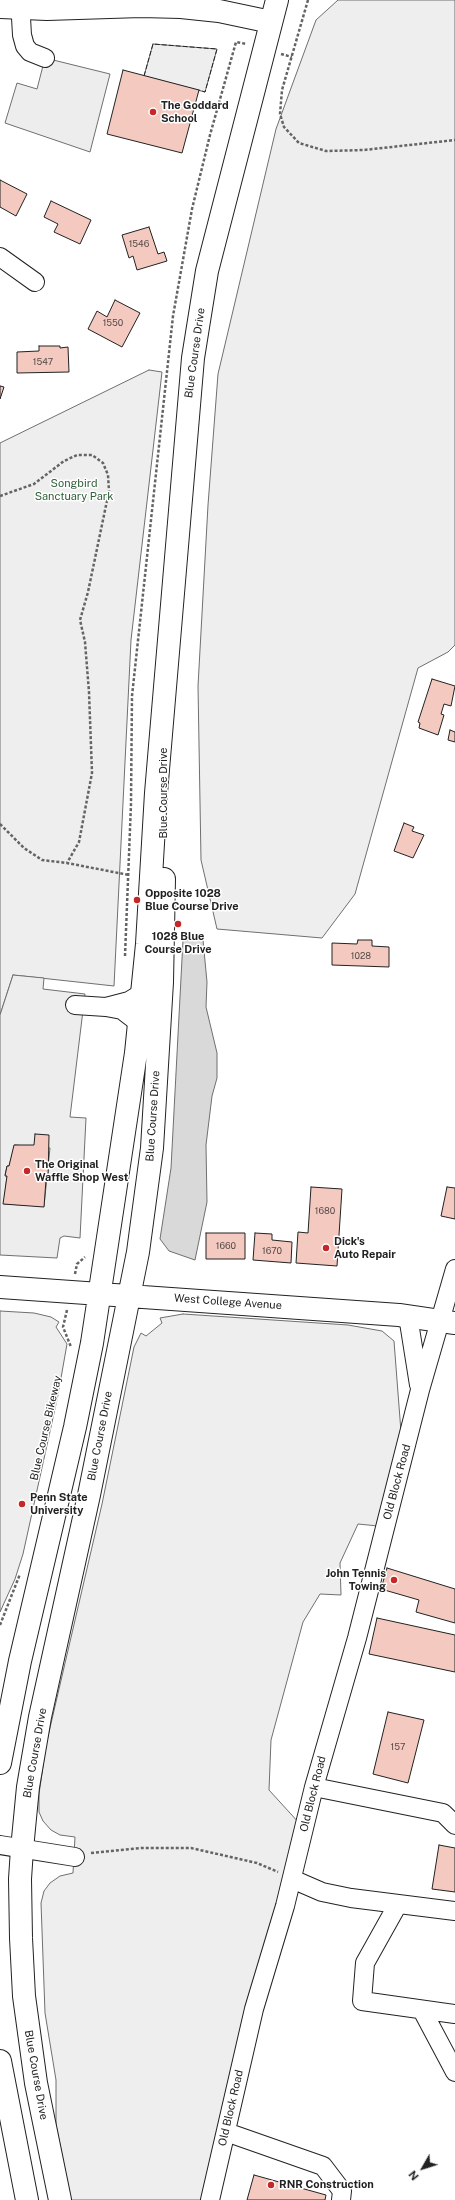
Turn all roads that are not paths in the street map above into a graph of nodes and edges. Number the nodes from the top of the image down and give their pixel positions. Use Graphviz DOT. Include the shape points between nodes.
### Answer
graph roads {
  1 [pos="277,0"];
  2 [pos="14,5"];
  3 [pos="271,22"];
  4 [pos="45,58"];
  5 [pos="0,257"];
  6 [pos="35,282"];
  7 [pos="164,714"];
  8 [pos="142,993"];
  9 [pos="75,1004"];
  10 [pos="106,1007"];
  11 [pos="139,1023"];
  12 [pos="455,1269"];
  13 [pos="0,1287"];
  14 [pos="100,1293"];
  15 [pos="129,1295"];
  16 [pos="408,1316"];
  17 [pos="448,1322"];
  18 [pos="420,1390"];
  19 [pos="0,1763"];
  20 [pos="314,1787"];
  21 [pos="455,1825"];
  22 [pos="0,1845"];
  23 [pos="22,1848"];
  24 [pos="75,1857"];
  25 [pos="292,1879"];
  26 [pos="398,1904"];
  27 [pos="455,1911"];
  28 [pos="422,2010"];
  29 [pos="455,2014"];
  30 [pos="0,2061"];
  31 [pos="455,2072"];
  32 [pos="226,2132"];
  33 [pos="27,2200"];
  34 [pos="60,2200"];
  35 [pos="210,2200"];
  36 [pos="341,2200"];
  1 -- 3 [label="main road, Blue Course Drive"];
  2 -- 3 [label="main road" via="181,6"];
  2 -- 4 [label="street" via="25,46 30,52"];
  3 -- 7 [label="main road, Blue Course Drive" via="207,271 193,358"];
  5 -- 6 [label="street"];
  7 -- 8 [label="main road, Blue Course Drive"];
  7 -- 15 [label="main road, Blue Course Drive" via="165,907 152,1148 138,1252"];
  8 -- 10 [label="street" via="129,1001"];
  8 -- 11 [label="main road, Blue Course Drive"];
  9 -- 10 [label="street"];
  10 -- 11 [label="street" via="122,1010"];
  11 -- 14 [label="main road, Blue Course Drive"];
  12 -- 17 [label="street, Old Block Road"];
  13 -- 14 [label="main road, West College Avenue"];
  14 -- 15 [label="main road, West College Avenue"];
  14 -- 19 [label="main road, Blue Course Drive" via="75,1427 20,1661"];
  15 -- 16 [label="main road, West College Avenue"];
  15 -- 23 [label="main road, Blue Course Drive" via="40,1717 28,1787"];
  16 -- 17 [label="main road, West College Avenue"];
  16 -- 18 [label="street, Old Block Road"];
  17 -- 18 [label="street, Old Block Road"];
  18 -- 20 [label="street, Old Block Road" via="357,1638"];
  20 -- 21 [label="street" via="442,1813"];
  20 -- 25 [label="street, Old Block Road"];
  22 -- 23 [label="street"];
  23 -- 24 [label="street"];
  23 -- 34 [label="main road, Blue Course Drive" via="20,1931 24,1996 35,2076"];
  25 -- 26 [label="street" via="322,1892"];
  25 -- 32 [label="street, Old Block Road" via="254,2009"];
  26 -- 27 [label="street"];
  26 -- 28 [label="street" via="365,1963 362,2001"];
  28 -- 29 [label="street"];
  28 -- 31 [label="street"];
  30 -- 33 [label="main road"];
  32 -- 35 [label="street, Old Block Road"];
  32 -- 36 [label="street" via="323,2166 342,2192"];
}
